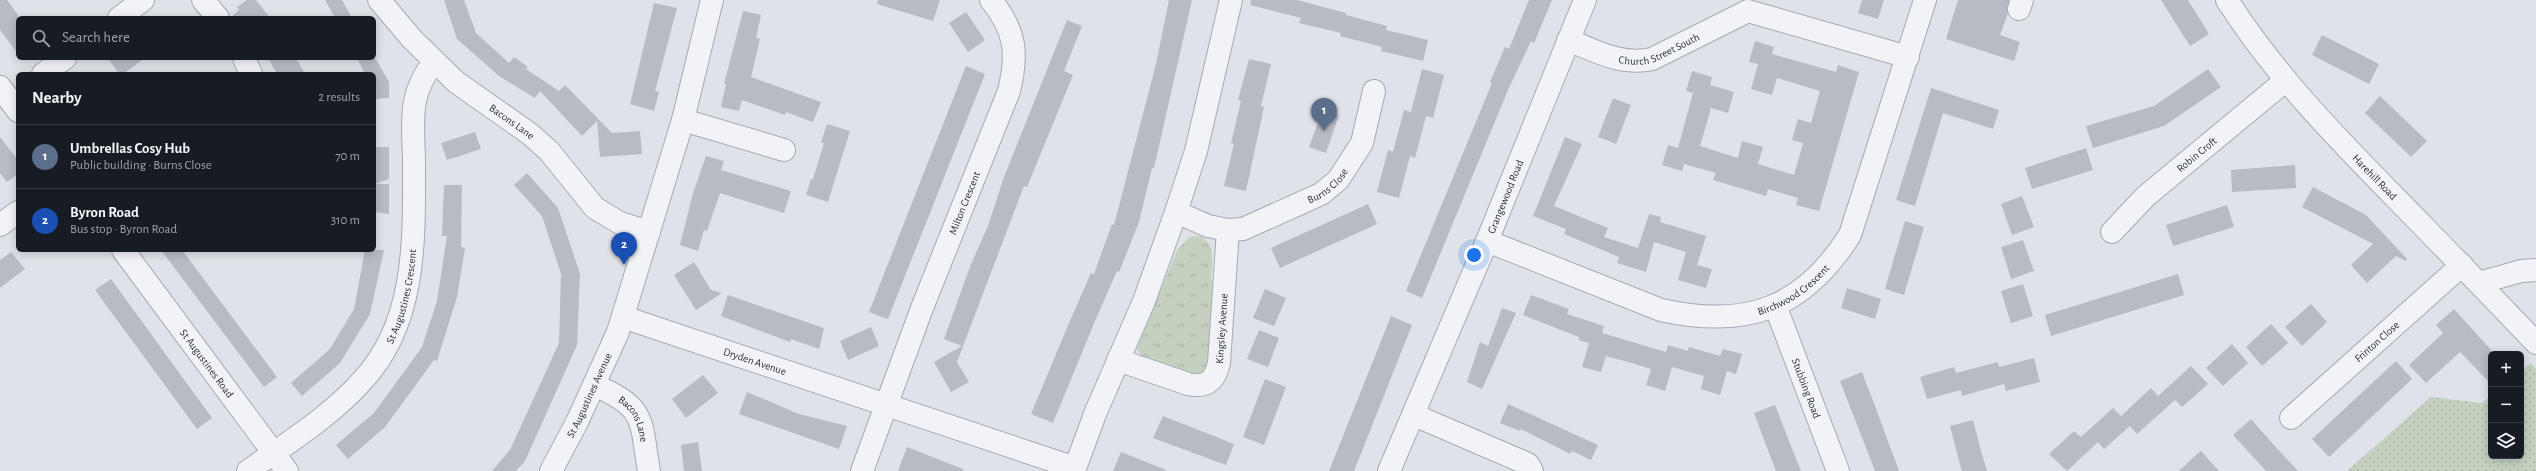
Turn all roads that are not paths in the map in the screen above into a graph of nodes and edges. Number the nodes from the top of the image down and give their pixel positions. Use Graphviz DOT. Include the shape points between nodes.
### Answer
graph roads {
  1 [pos="143,0"];
  2 [pos="379,0"];
  3 [pos="712,0"];
  4 [pos="991,0"];
  5 [pos="1231,0"];
  6 [pos="1585,0"];
  7 [pos="1925,0"];
  8 [pos="2227,0"];
  9 [pos="1745,6"];
  10 [pos="121,16"];
  11 [pos="1568,40"];
  12 [pos="1908,57"];
  13 [pos="62,60"];
  14 [pos="245,60"];
  15 [pos="434,62"];
  16 [pos="46,72"];
  17 [pos="250,72"];
  18 [pos="2285,81"];
  19 [pos="1374,91"];
  20 [pos="683,120"];
  21 [pos="784,150"];
  22 [pos="1176,212"];
  23 [pos="16,213"];
  24 [pos="0,225"];
  25 [pos="1228,230"];
  26 [pos="649,232"];
  27 [pos="2112,232"];
  28 [pos="1487,241"];
  29 [pos="129,252"];
  30 [pos="2462,265"];
  31 [pos="2536,270"];
  32 [pos="2479,283"];
  33 [pos="1775,305"];
  34 [pos="623,317"];
  35 [pos="2536,343"];
  36 [pos="1118,360"];
  37 [pos="594,385"];
  38 [pos="886,406"];
  39 [pos="1414,415"];
  40 [pos="2291,418"];
  41 [pos="274,452"];
  42 [pos="1074,470"];
  43 [pos="248,471"];
  44 [pos="287,471"];
  45 [pos="551,471"];
  46 [pos="650,471"];
  47 [pos="862,471"];
  48 [pos="1389,471"];
  49 [pos="1532,471"];
  50 [pos="1838,471"];
  1 -- 10 [label="street"];
  2 -- 15 [label="street, Bacons Lane"];
  3 -- 20 [label="street, St Augustines Avenue"];
  4 -- 38 [label="street, Milton Crescent" via="1004,19 1014,47 1014,69 1009,91"];
  5 -- 22 [label="street" via="1196,151"];
  6 -- 11 [label="street, Grangewood Road"];
  7 -- 12 [label="street, Birchwood Crescent"];
  8 -- 18 [label="street, Harehill Road" via="2246,30"];
  9 -- 11 [label="street, Church Street South" via="1652,59 1624,61"];
  9 -- 12 [label="street, Church Street South"];
  11 -- 28 [label="street, Grangewood Road"];
  12 -- 33 [label="street, Birchwood Crescent" via="1850,234 1831,264 1816,279"];
  13 -- 16 [label="street"];
  14 -- 17 [label="street"];
  15 -- 26 [label="street, Bacons Lane" via="456,82 530,134 549,151 604,216"];
  15 -- 41 [label="street, St Augustines Crescent" via="422,76 414,106 414,234 405,302 394,332 364,380 346,398"];
  18 -- 27 [label="street, Robin Croft" via="2146,196"];
  18 -- 30 [label="street, Harehill Road" via="2344,148"];
  19 -- 25 [label="street, Burns Close" via="1362,143 1338,180 1321,194 1243,229"];
  20 -- 21 [label="street"];
  20 -- 26 [label="street, St Augustines Avenue"];
  22 -- 25 [label="street" via="1208,226"];
  22 -- 36 [label="street" via="1144,301"];
  23 -- 24 [label="street"];
  25 -- 36 [label="street, Kingsley Avenue" via="1219,363 1217,375 1210,384 1199,387"];
  26 -- 34 [label="street, St Augustines Avenue"];
  28 -- 33 [label="street, Birchwood Crescent" via="1660,310 1720,318 1747,314"];
  28 -- 39 [label="street, Grangewood Road"];
  29 -- 41 [label="street, St Augustines Road"];
  30 -- 32 [label="street, Harehill Road"];
  30 -- 40 [label="street, Frinton Close"];
  31 -- 32 [label="street" via="2521,271"];
  32 -- 35 [label="street, Harehill Road"];
  33 -- 50 [label="street, Stubbing Road"];
  34 -- 37 [label="street, St Augustines Avenue"];
  34 -- 38 [label="street, Dryden Avenue"];
  36 -- 42 [label="street"];
  37 -- 45 [label="street, St Augustines Avenue"];
  37 -- 46 [label="street, Bacons Lane" via="632,406 639,416"];
  38 -- 42 [label="street, Dryden Avenue"];
  38 -- 47 [label="street"];
  39 -- 48 [label="street, Grangewood Road"];
  39 -- 49 [label="street" via="1528,464"];
  41 -- 43 [label="street, St Augustines Crescent"];
  41 -- 44 [label="street, St Augustines Road"];
}
